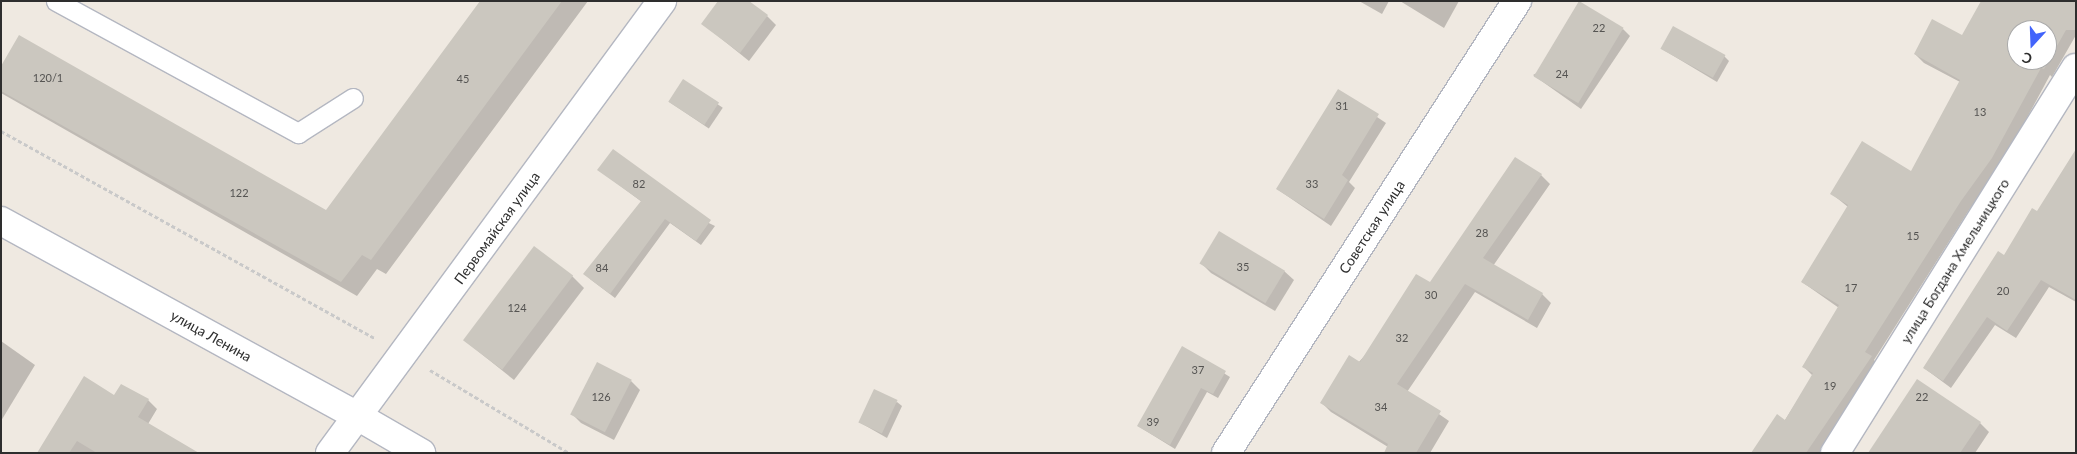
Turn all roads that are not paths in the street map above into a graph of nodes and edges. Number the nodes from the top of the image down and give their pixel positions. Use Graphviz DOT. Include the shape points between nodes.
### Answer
graph roads {
  1 [pos="56,1"];
  2 [pos="662,1"];
  3 [pos="1517,1"];
  4 [pos="2076,68"];
  5 [pos="353,98"];
  6 [pos="1,221"];
  7 [pos="359,418"];
  8 [pos="330,453"];
  9 [pos="421,453"];
  10 [pos="1226,453"];
  11 [pos="1835,453"];
  1 -- 5 [label="lane" via="298,133"];
  2 -- 7 [label="street, Первомайская улица"];
  3 -- 10 [label="street, Советская улица"];
  4 -- 11 [label="street, улица Богдана Хмельницкого"];
  6 -- 7 [label="street, улица Ленина"];
  7 -- 8 [label="street, Первомайская улица"];
  7 -- 9 [label="street, улица Ленина"];
}
